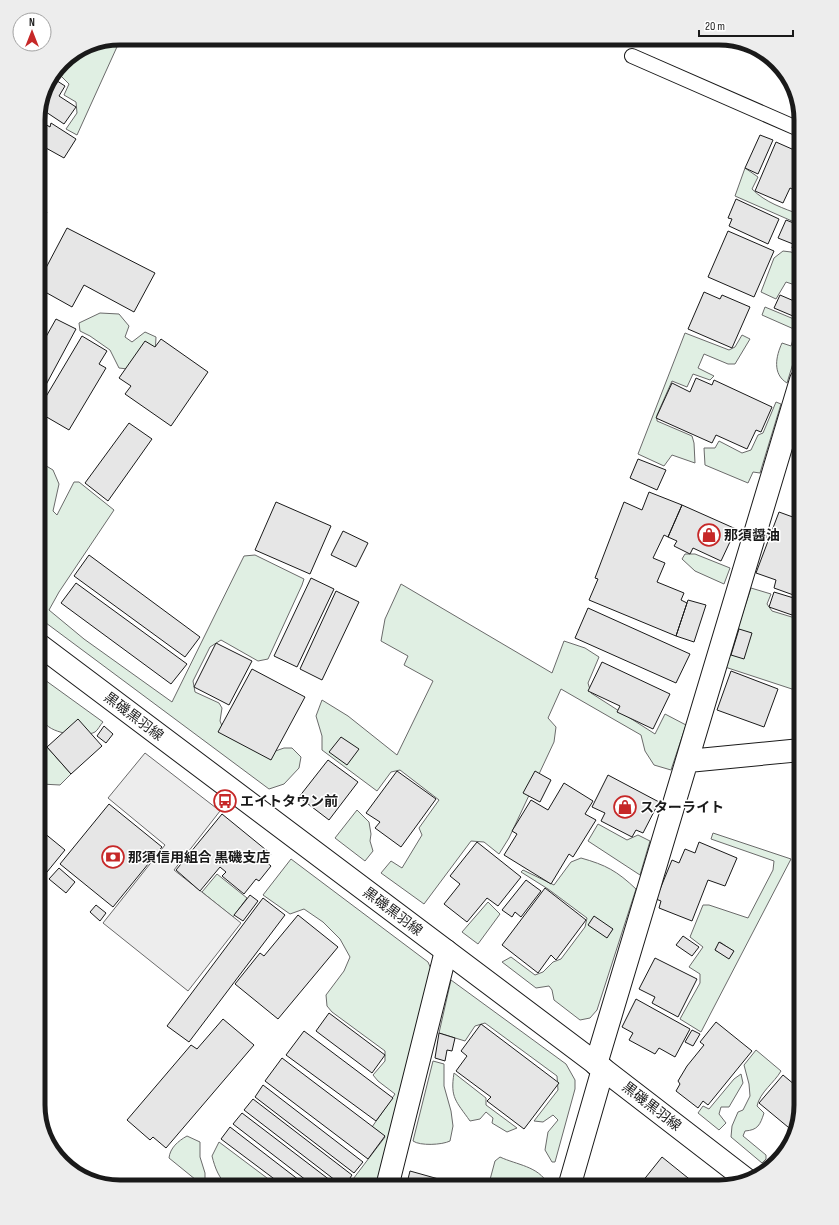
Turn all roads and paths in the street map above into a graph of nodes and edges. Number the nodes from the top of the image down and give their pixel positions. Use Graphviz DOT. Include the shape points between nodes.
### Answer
graph roads {
  1 [pos="632,56"];
  2 [pos="794,127"];
  3 [pos="794,404"];
  4 [pos="45,649"];
  5 [pos="794,751"];
  6 [pos="688,761"];
  7 [pos="446,951"];
  8 [pos="600,1067"];
  9 [pos="742,1176"];
  10 [pos="389,1180"];
  11 [pos="571,1180"];
  1 -- 2 [label="lane"];
  3 -- 6 [label="street"];
  4 -- 7 [label="street, 黒磯黒羽線"];
  5 -- 6 [label="street"];
  6 -- 8 [label="street"];
  7 -- 8 [label="street, 黒磯黒羽線"];
  7 -- 10 [label="street"];
  8 -- 9 [label="street, 黒磯黒羽線"];
  8 -- 11 [label="street"];
}
